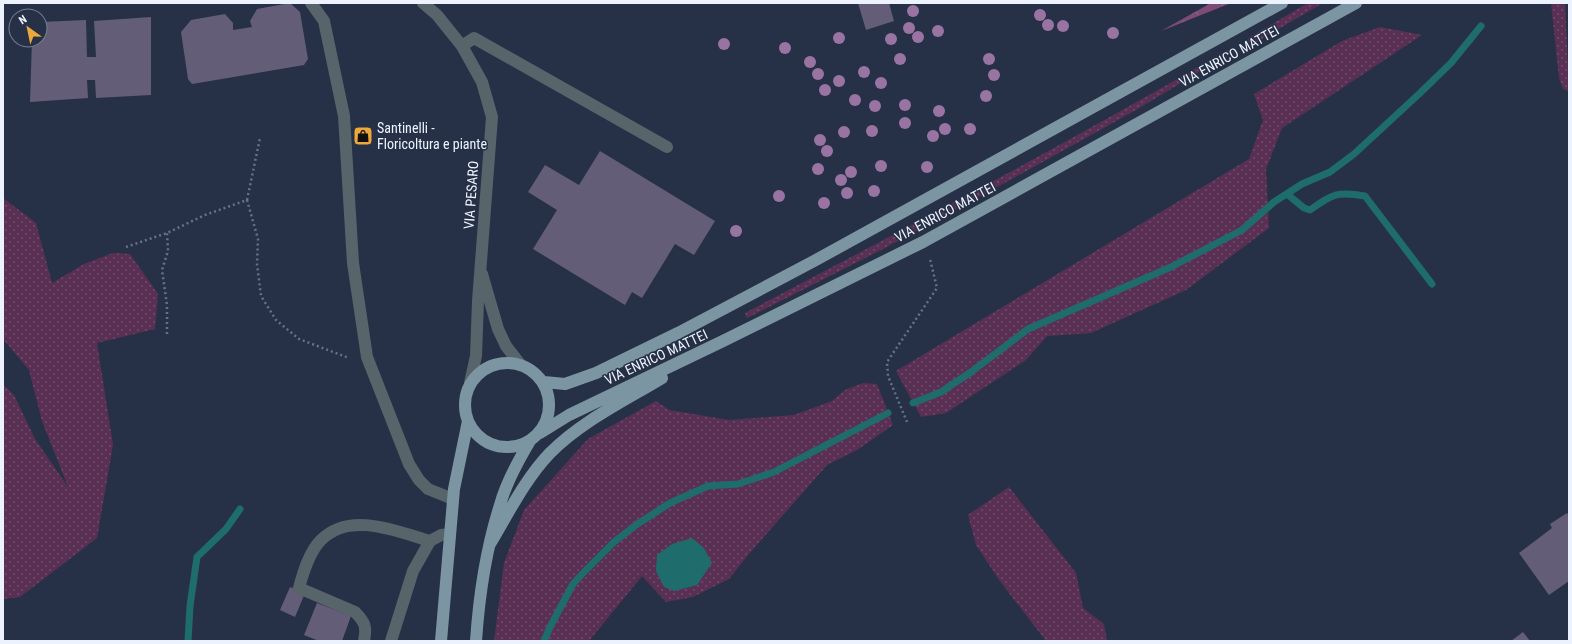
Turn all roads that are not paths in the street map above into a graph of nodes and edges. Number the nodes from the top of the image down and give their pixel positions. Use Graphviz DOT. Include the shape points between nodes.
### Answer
graph roads {
  1 [pos="311,3"];
  2 [pos="423,3"];
  3 [pos="1282,3"];
  4 [pos="1356,3"];
  5 [pos="462,46"];
  6 [pos="667,147"];
  7 [pos="480,267"];
  8 [pos="723,342"];
  9 [pos="520,364"];
  10 [pos="544,382"];
  11 [pos="470,383"];
  12 [pos="468,422"];
  13 [pos="540,433"];
  14 [pos="530,442"];
  15 [pos="453,499"];
  16 [pos="450,534"];
  17 [pos="430,541"];
  18 [pos="490,544"];
  19 [pos="364,641"];
  20 [pos="391,641"];
  21 [pos="441,641"];
  22 [pos="476,641"];
  1 -- 15 [label="street" via="324,21 344,116 353,264 367,358 409,464 428,489"];
  2 -- 5 [label="street, VIA PESARO" via="437,14"];
  3 -- 10 [label="main road, VIA ENRICO MATTEI" via="678,333 596,373 565,384"];
  4 -- 8 [label="main road, VIA ENRICO MATTEI" via="923,242"];
  5 -- 6 [label="street" via="474,38"];
  5 -- 7 [label="street, VIA PESARO" via="482,82 492,117"];
  7 -- 9 [label="street, VIA PESARO" via="498,329 506,346"];
  7 -- 11 [label="street, VIA PESARO" via="476,356"];
  8 -- 13 [label="main road, VIA ENRICO MATTEI" via="569,415"];
  8 -- 18 [label="main road" via="577,429 550,453 528,481"];
  9 -- 10 [label="main road" via="538,374"];
  9 -- 11 [label="main road" via="506,362 492,365 479,372"];
  10 -- 13 [label="main road" via="550,408"];
  11 -- 12 [label="main road" via="465,395 464,409"];
  12 -- 14 [label="main road" via="475,434 487,443 501,447 516,447"];
  12 -- 15 [label="main road"];
  13 -- 14 [label="main road"];
  14 -- 18 [label="main road" via="518,462 500,504"];
  15 -- 16 [label="main road"];
  16 -- 17 [label="street" via="441,535"];
  16 -- 21 [label="main road"];
  17 -- 19 [label="street" via="375,526 349,525 333,531 320,541 306,564 299,588 355,612 367,630"];
  17 -- 20 [label="street" via="413,571"];
  18 -- 22 [label="main road" via="478,613"];
}
